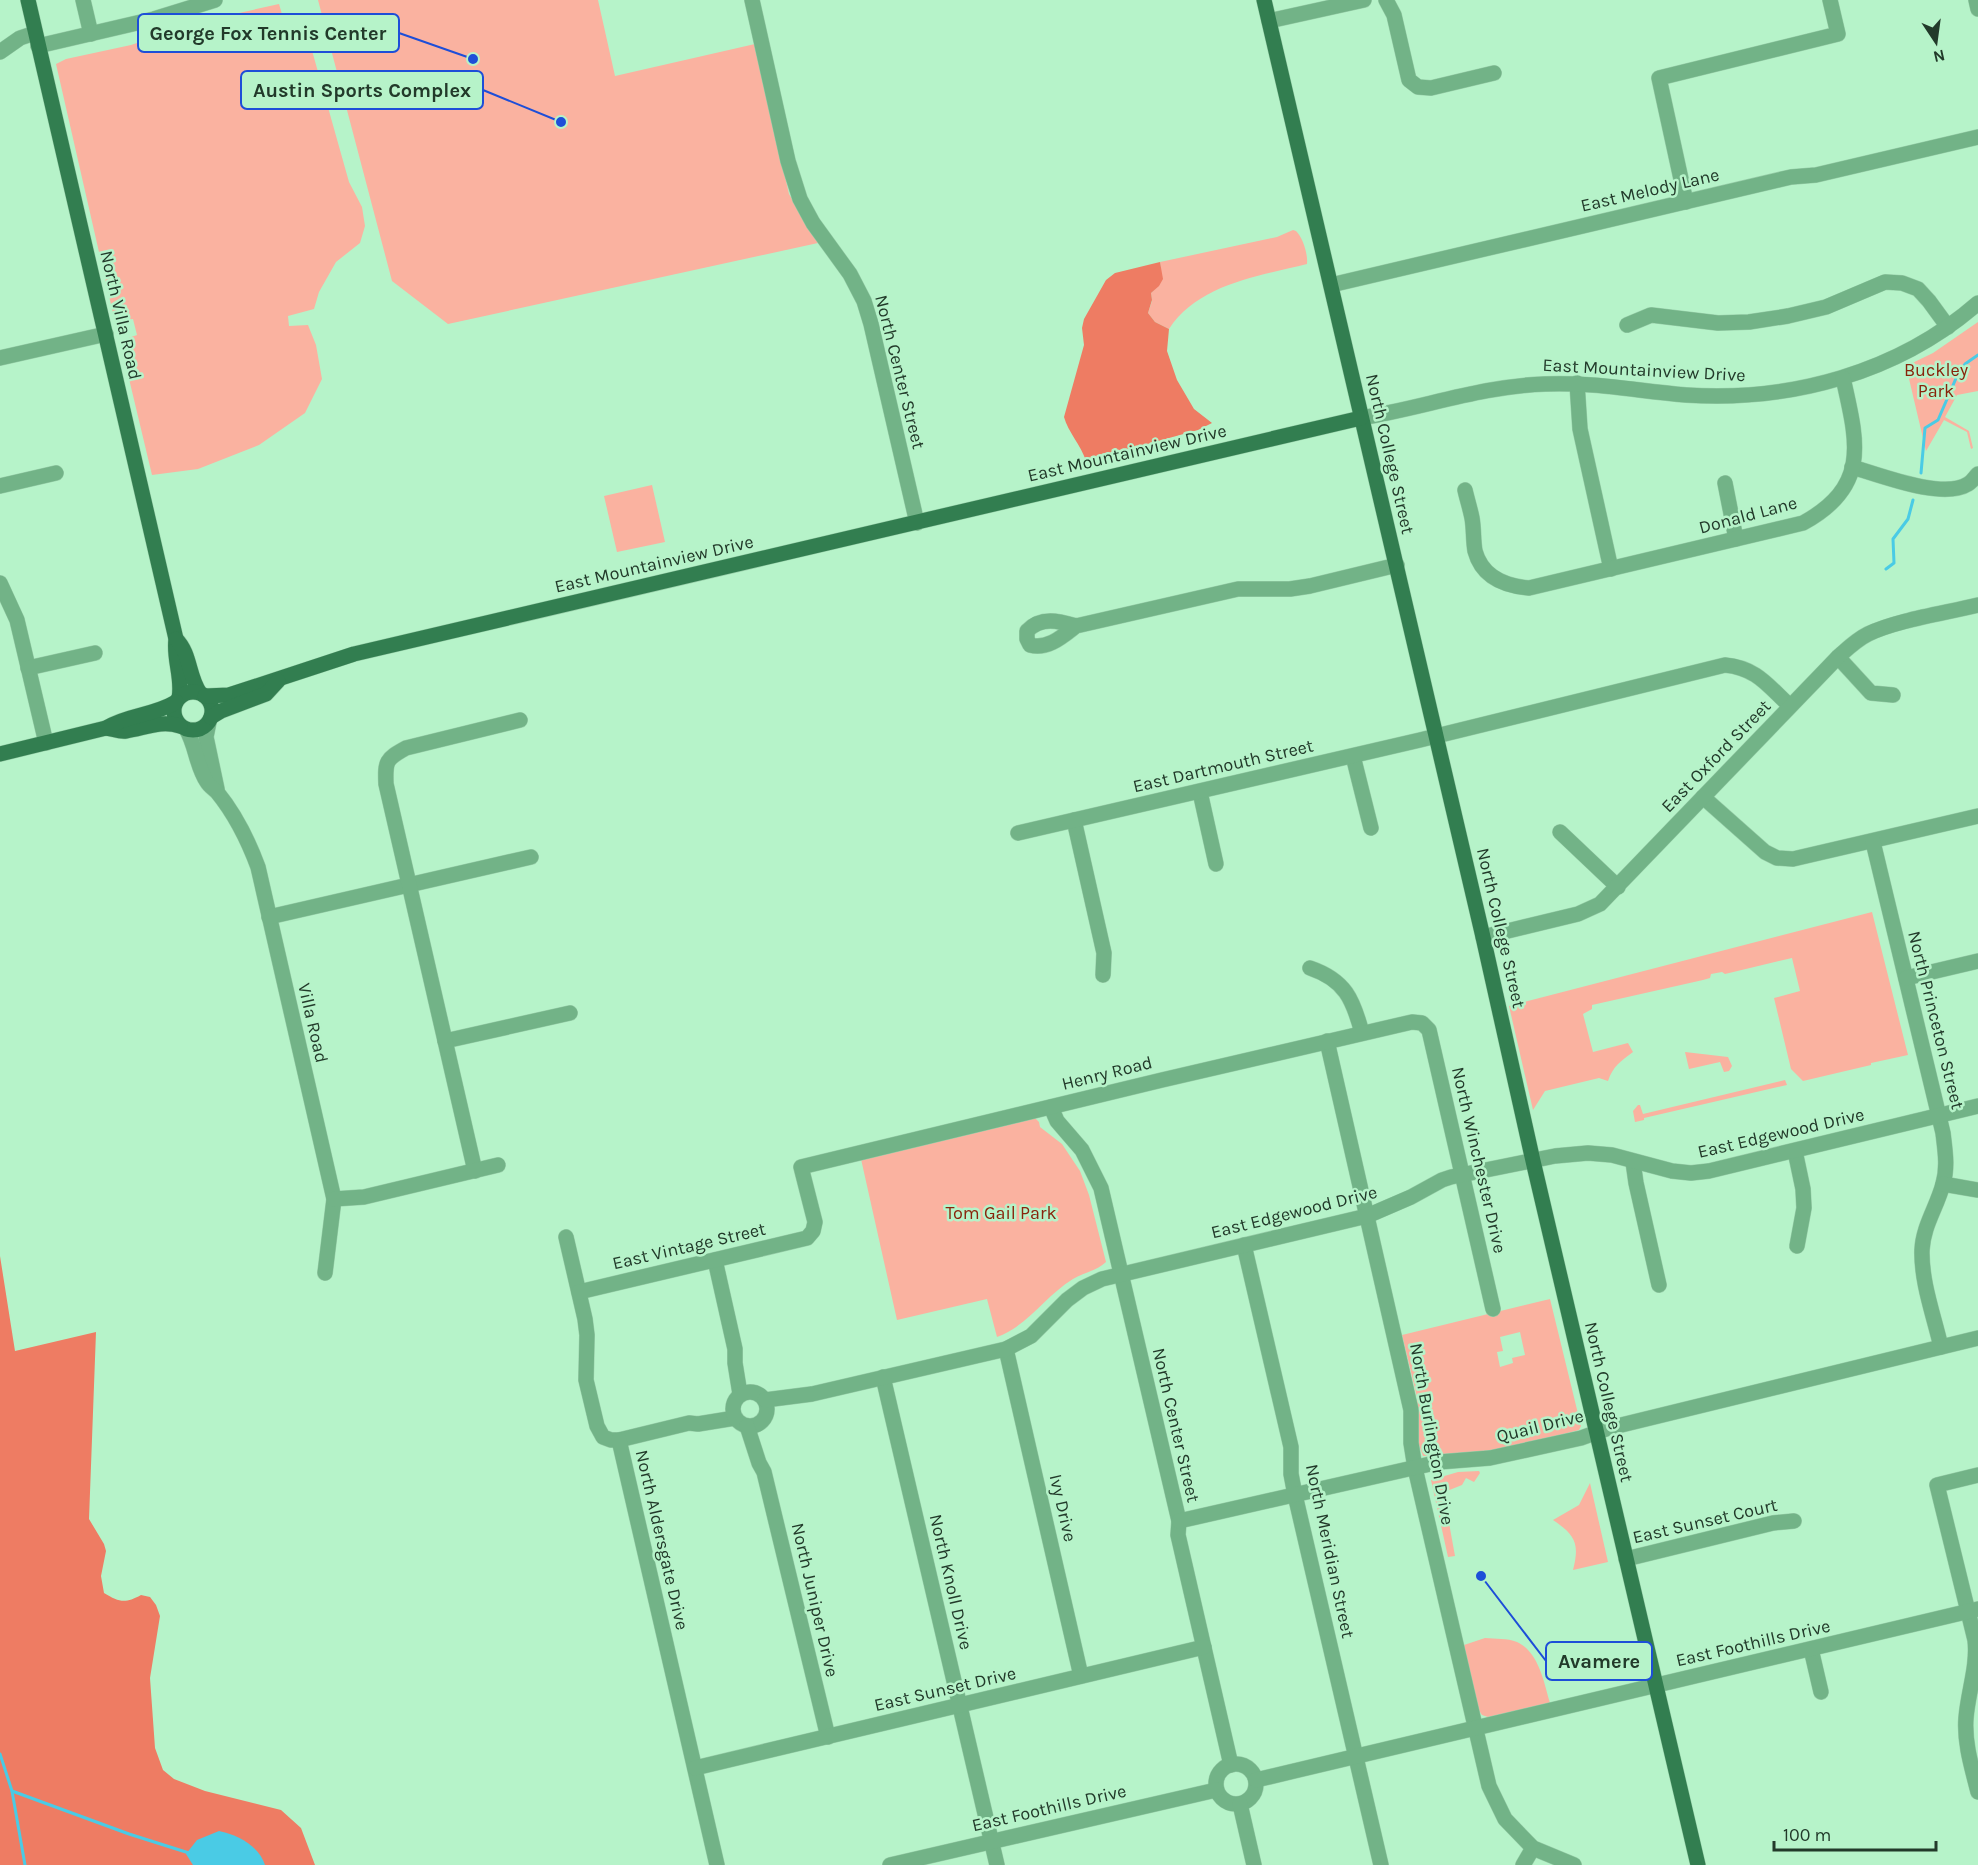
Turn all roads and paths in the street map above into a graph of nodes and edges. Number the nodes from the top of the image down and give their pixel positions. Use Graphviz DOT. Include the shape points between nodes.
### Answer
graph roads {
  1 [pos="28,0"];
  2 [pos="83,0"];
  3 [pos="215,0"];
  4 [pos="752,0"];
  5 [pos="1264,0"];
  6 [pos="1364,0"];
  7 [pos="1386,0"];
  8 [pos="1830,0"];
  9 [pos="1976,0"];
  10 [pos="179,5"];
  11 [pos="1978,8"];
  12 [pos="1269,21"];
  13 [pos="92,34"];
  14 [pos="37,40"];
  15 [pos="0,52"];
  16 [pos="1494,73"];
  17 [pos="1978,137"];
  18 [pos="1686,202"];
  19 [pos="1331,285"];
  20 [pos="1978,303"];
  21 [pos="1627,325"];
  22 [pos="1948,327"];
  23 [pos="106,334"];
  24 [pos="0,358"];
  25 [pos="1843,378"];
  26 [pos="1577,383"];
  27 [pos="1361,418"];
  28 [pos="1852,468"];
  29 [pos="56,473"];
  30 [pos="1978,474"];
  31 [pos="1725,483"];
  32 [pos="0,486"];
  33 [pos="1465,490"];
  34 [pos="917,523"];
  35 [pos="1736,539"];
  36 [pos="1397,565"];
  37 [pos="1611,569"];
  38 [pos="0,583"];
  39 [pos="1978,605"];
  40 [pos="1076,626"];
  41 [pos="176,639"];
  42 [pos="95,653"];
  43 [pos="1838,657"];
  44 [pos="28,668"];
  45 [pos="278,681"];
  46 [pos="202,695"];
  47 [pos="1893,695"];
  48 [pos="177,700"];
  49 [pos="1790,706"];
  50 [pos="210,720"];
  51 [pos="520,720"];
  52 [pos="106,728"];
  53 [pos="183,728"];
  54 [pos="1436,735"];
  55 [pos="46,743"];
  56 [pos="0,754"];
  57 [pos="1353,756"];
  58 [pos="217,792"];
  59 [pos="1200,792"];
  60 [pos="1703,797"];
  61 [pos="1978,816"];
  62 [pos="1074,820"];
  63 [pos="1371,828"];
  64 [pos="1560,832"];
  65 [pos="1018,833"];
  66 [pos="1873,842"];
  67 [pos="531,857"];
  68 [pos="1216,864"];
  69 [pos="409,884"];
  70 [pos="1618,886"];
  71 [pos="269,917"];
  72 [pos="1483,937"];
  73 [pos="1978,961"];
  74 [pos="1310,968"];
  75 [pos="1103,975"];
  76 [pos="1906,978"];
  77 [pos="570,1013"];
  78 [pos="1422,1023"];
  79 [pos="1362,1033"];
  80 [pos="445,1041"];
  81 [pos="1326,1041"];
  82 [pos="1978,1106"];
  83 [pos="1051,1107"];
  84 [pos="1940,1115"];
  85 [pos="1795,1151"];
  86 [pos="1533,1161"];
  87 [pos="1634,1162"];
  88 [pos="498,1166"];
  89 [pos="475,1171"];
  90 [pos="1462,1174"];
  91 [pos="1943,1184"];
  92 [pos="1978,1190"];
  93 [pos="334,1199"];
  94 [pos="1367,1216"];
  95 [pos="566,1237"];
  96 [pos="807,1238"];
  97 [pos="1244,1245"];
  98 [pos="1797,1246"];
  99 [pos="715,1260"];
  100 [pos="325,1273"];
  101 [pos="1120,1273"];
  102 [pos="1659,1285"];
  103 [pos="579,1292"];
  104 [pos="1493,1309"];
  105 [pos="1978,1338"];
  106 [pos="1941,1347"];
  107 [pos="1006,1349"];
  108 [pos="883,1377"];
  109 [pos="750,1409"];
  110 [pos="1596,1433"];
  111 [pos="619,1440"];
  112 [pos="1415,1468"];
  113 [pos="1978,1475"];
  114 [pos="1295,1495"];
  115 [pos="1179,1521"];
  116 [pos="1794,1521"];
  117 [pos="1626,1559"];
  118 [pos="1973,1610"];
  119 [pos="1204,1647"];
  120 [pos="1811,1649"];
  121 [pos="1082,1676"];
  122 [pos="1656,1686"];
  123 [pos="1821,1692"];
  124 [pos="959,1705"];
  125 [pos="1475,1729"];
  126 [pos="828,1737"];
  127 [pos="1973,1748"];
  128 [pos="1356,1756"];
  129 [pos="1231,1765"];
  130 [pos="695,1768"];
  131 [pos="1256,1780"];
  132 [pos="1216,1790"];
  133 [pos="1978,1792"];
  134 [pos="1240,1804"];
  135 [pos="992,1842"];
  136 [pos="1533,1848"];
  137 [pos="717,1865"];
  138 [pos="890,1865"];
  139 [pos="997,1865"];
  140 [pos="1254,1865"];
  141 [pos="1381,1865"];
  142 [pos="1523,1865"];
  143 [pos="1574,1865"];
  144 [pos="1698,1865"];
  1 -- 14 [label="main road, North Villa Road"];
  2 -- 13 [label="street"];
  3 -- 10 [label="street"];
  4 -- 34 [label="street, North Center Street" via="800,198 864,301"];
  5 -- 12 [label="main road, North College Street"];
  6 -- 12 [label="street"];
  7 -- 16 [label="street" via="1394,15 1409,80 1418,87 1431,88"];
  8 -- 18 [label="street" via="1838,34 1659,78"];
  9 -- 11 [label="street"];
  10 -- 13 [label="street" via="154,19"];
  12 -- 19 [label="main road, North College Street"];
  13 -- 14 [label="street"];
  14 -- 15 [label="street" via="20,38"];
  14 -- 23 [label="main road, North Villa Road"];
  17 -- 18 [label="street, East Melody Lane"];
  18 -- 19 [label="street, East Melody Lane"];
  19 -- 27 [label="main road, North College Street"];
  20 -- 22 [label="street, East Mountainview Drive"];
  21 -- 22 [label="street" via="1651,315 1718,323 1788,316 1826,307 1885,282 1918,289"];
  22 -- 25 [label="street, East Mountainview Drive" via="1909,350"];
  23 -- 24 [label="street"];
  23 -- 41 [label="main road, North Villa Road"];
  25 -- 26 [label="street, East Mountainview Drive" via="1801,389 1726,397"];
  25 -- 28 [label="street, Donald Lane" via="1856,450"];
  26 -- 27 [label="street, East Mountainview Drive" via="1507,388"];
  26 -- 37 [label="street" via="1580,429"];
  27 -- 34 [label="main road, East Mountainview Drive"];
  27 -- 36 [label="main road, North College Street"];
  28 -- 30 [label="street" via="1926,488 1968,485"];
  28 -- 35 [label="street, Donald Lane" via="1843,491 1818,515 1803,523"];
  29 -- 32 [label="street"];
  31 -- 35 [label="street"];
  33 -- 37 [label="street, Donald Lane" via="1475,551 1494,579 1529,588"];
  34 -- 45 [label="main road, East Mountainview Drive" via="354,654"];
  35 -- 37 [label="street, Donald Lane"];
  36 -- 40 [label="street" via="1290,589 1238,590"];
  36 -- 54 [label="main road, North College Street"];
  38 -- 44 [label="street" via="17,620"];
  39 -- 43 [label="street, East Oxford Street" via="1888,626 1868,634"];
  41 -- 46 [label="main road, North Villa Road" via="184,648 191,678"];
  41 -- 48 [label="main road, North Villa Road" via="174,650 181,682"];
  42 -- 44 [label="street"];
  43 -- 47 [label="street" via="1871,693"];
  43 -- 49 [label="street, East Oxford Street"];
  44 -- 55 [label="street"];
  45 -- 46 [label="main road, East Mountainview Drive" via="229,695"];
  45 -- 50 [label="main road, East Mountainview Drive" via="266,694 221,711"];
  46 -- 48 [label="main road" via="189,693"];
  46 -- 50 [label="main road" via="211,705"];
  48 -- 52 [label="main road"];
  48 -- 53 [label="main road" via="174,715"];
  49 -- 54 [label="street, East Dartmouth Street" via="1754,672 1725,665"];
  49 -- 60 [label="street, East Oxford Street"];
  50 -- 53 [label="main road" via="198,729"];
  50 -- 58 [label="street, Villa Road" via="206,737"];
  51 -- 69 [label="street" via="406,748 390,757 385,765 386,784"];
  52 -- 53 [label="main road" via="123,731 157,723"];
  52 -- 55 [label="main road"];
  53 -- 58 [label="street, Villa Road" via="191,736 207,782"];
  54 -- 57 [label="street, East Dartmouth Street"];
  54 -- 72 [label="main road, North College Street"];
  55 -- 56 [label="main road"];
  57 -- 59 [label="street, East Dartmouth Street"];
  57 -- 63 [label="street"];
  58 -- 71 [label="street, Villa Road" via="250,844"];
  59 -- 62 [label="street, East Dartmouth Street"];
  59 -- 68 [label="street"];
  60 -- 66 [label="street" via="1753,843 1777,858 1808,857"];
  60 -- 70 [label="street, East Oxford Street"];
  61 -- 66 [label="street"];
  62 -- 65 [label="street, East Dartmouth Street"];
  62 -- 75 [label="street" via="1104,953"];
  64 -- 70 [label="street"];
  66 -- 76 [label="street, North Princeton Street"];
  67 -- 69 [label="street"];
  69 -- 71 [label="street"];
  69 -- 80 [label="street"];
  70 -- 72 [label="street, East Oxford Street" via="1600,904 1578,914"];
  71 -- 93 [label="street, Villa Road"];
  72 -- 86 [label="main road, North College Street"];
  73 -- 76 [label="street"];
  74 -- 79 [label="street" via="1333,978 1344,988 1354,1004"];
  76 -- 84 [label="street, North Princeton Street"];
  77 -- 80 [label="street"];
  78 -- 79 [label="street, Henry Road"];
  78 -- 90 [label="street, North Winchester Drive" via="1429,1030"];
  79 -- 81 [label="street, Henry Road"];
  80 -- 89 [label="street"];
  81 -- 83 [label="street, Henry Road"];
  81 -- 94 [label="street, North Burlington Drive"];
  82 -- 84 [label="street, East Edgewood Drive"];
  83 -- 96 [label="street, Henry Road" via="801,1167 815,1222"];
  83 -- 101 [label="street, North Center Street" via="1057,1121 1082,1150 1101,1188"];
  84 -- 85 [label="street, East Edgewood Drive"];
  84 -- 91 [label="street, North Princeton Street" via="1946,1152"];
  85 -- 87 [label="street, East Edgewood Drive" via="1691,1173"];
  85 -- 98 [label="street" via="1804,1208"];
  86 -- 87 [label="street, East Edgewood Drive" via="1588,1153"];
  86 -- 90 [label="street, East Edgewood Drive"];
  86 -- 110 [label="main road, North College Street"];
  87 -- 102 [label="street"];
  88 -- 89 [label="street"];
  89 -- 93 [label="street" via="364,1197"];
  90 -- 94 [label="street, East Edgewood Drive"];
  90 -- 104 [label="street, North Winchester Drive"];
  91 -- 92 [label="street"];
  91 -- 106 [label="street, North Princeton Street" via="1926,1227 1922,1250 1923,1271"];
  93 -- 100 [label="street, Villa Road"];
  94 -- 97 [label="street, East Edgewood Drive"];
  94 -- 112 [label="street, North Burlington Drive" via="1411,1410"];
  95 -- 103 [label="street, North Aldersgate Drive"];
  96 -- 99 [label="street, East Vintage Street"];
  97 -- 101 [label="street, East Edgewood Drive"];
  97 -- 114 [label="street, North Meridian Street" via="1291,1447"];
  99 -- 103 [label="street, East Vintage Street"];
  99 -- 109 [label="street, North Juniper Drive" via="735,1349 743,1361"];
  101 -- 107 [label="street, East Edgewood Drive" via="1083,1288 1031,1336"];
  101 -- 115 [label="street, North Center Street"];
  103 -- 111 [label="street, North Aldersgate Drive" via="587,1335 586,1380 597,1426 603,1437"];
  105 -- 106 [label="street, Quail Drive"];
  106 -- 110 [label="street, Quail Drive"];
  107 -- 108 [label="street, East Edgewood Drive"];
  107 -- 121 [label="street, Ivy Drive"];
  108 -- 109 [label="street, East Edgewood Drive"];
  108 -- 124 [label="street, North Knoll Drive"];
  109 -- 111 [label="street, East Edgewood Drive" via="696,1417 689,1423"];
  109 -- 126 [label="street, North Juniper Drive" via="766,1461 764,1472"];
  110 -- 112 [label="street, Quail Drive" via="1490,1458"];
  110 -- 117 [label="main road, North College Street"];
  111 -- 130 [label="street, North Aldersgate Drive"];
  112 -- 114 [label="street, Quail Drive"];
  112 -- 125 [label="street, North Burlington Drive"];
  113 -- 118 [label="street" via="1937,1485"];
  114 -- 115 [label="street, Quail Drive"];
  114 -- 128 [label="street, North Meridian Street"];
  115 -- 119 [label="street, North Center Street" via="1178,1535"];
  116 -- 117 [label="street, East Sunset Court"];
  117 -- 122 [label="main road, North College Street"];
  118 -- 120 [label="street, East Foothills Drive"];
  118 -- 127 [label="street" via="1976,1650 1966,1717"];
  119 -- 121 [label="street, East Sunset Drive"];
  119 -- 129 [label="street, North Center Street"];
  120 -- 122 [label="street, East Foothills Drive"];
  120 -- 123 [label="street"];
  121 -- 124 [label="street, East Sunset Drive"];
  122 -- 125 [label="street, East Foothills Drive"];
  122 -- 144 [label="main road, North College Street"];
  124 -- 126 [label="street, East Sunset Drive"];
  124 -- 135 [label="street, North Knoll Drive"];
  125 -- 128 [label="street, East Foothills Drive"];
  125 -- 136 [label="street, North Burlington Drive" via="1497,1804 1505,1819"];
  126 -- 130 [label="street, East Sunset Drive"];
  127 -- 133 [label="street"];
  128 -- 131 [label="street, East Foothills Drive"];
  128 -- 141 [label="street, North Meridian Street"];
  129 -- 131 [label="street" via="1249,1769"];
  129 -- 132 [label="street" via="1217,1777"];
  130 -- 137 [label="street, North Aldersgate Drive"];
  131 -- 134 [label="street" via="1251,1798"];
  132 -- 134 [label="street" via="1223,1800"];
  132 -- 135 [label="street, East Foothills Drive"];
  134 -- 140 [label="street"];
  135 -- 138 [label="street, East Foothills Drive"];
  135 -- 139 [label="street, North Knoll Drive"];
  136 -- 142 [label="street"];
  136 -- 143 [label="street, North Burlington Drive"];
}
